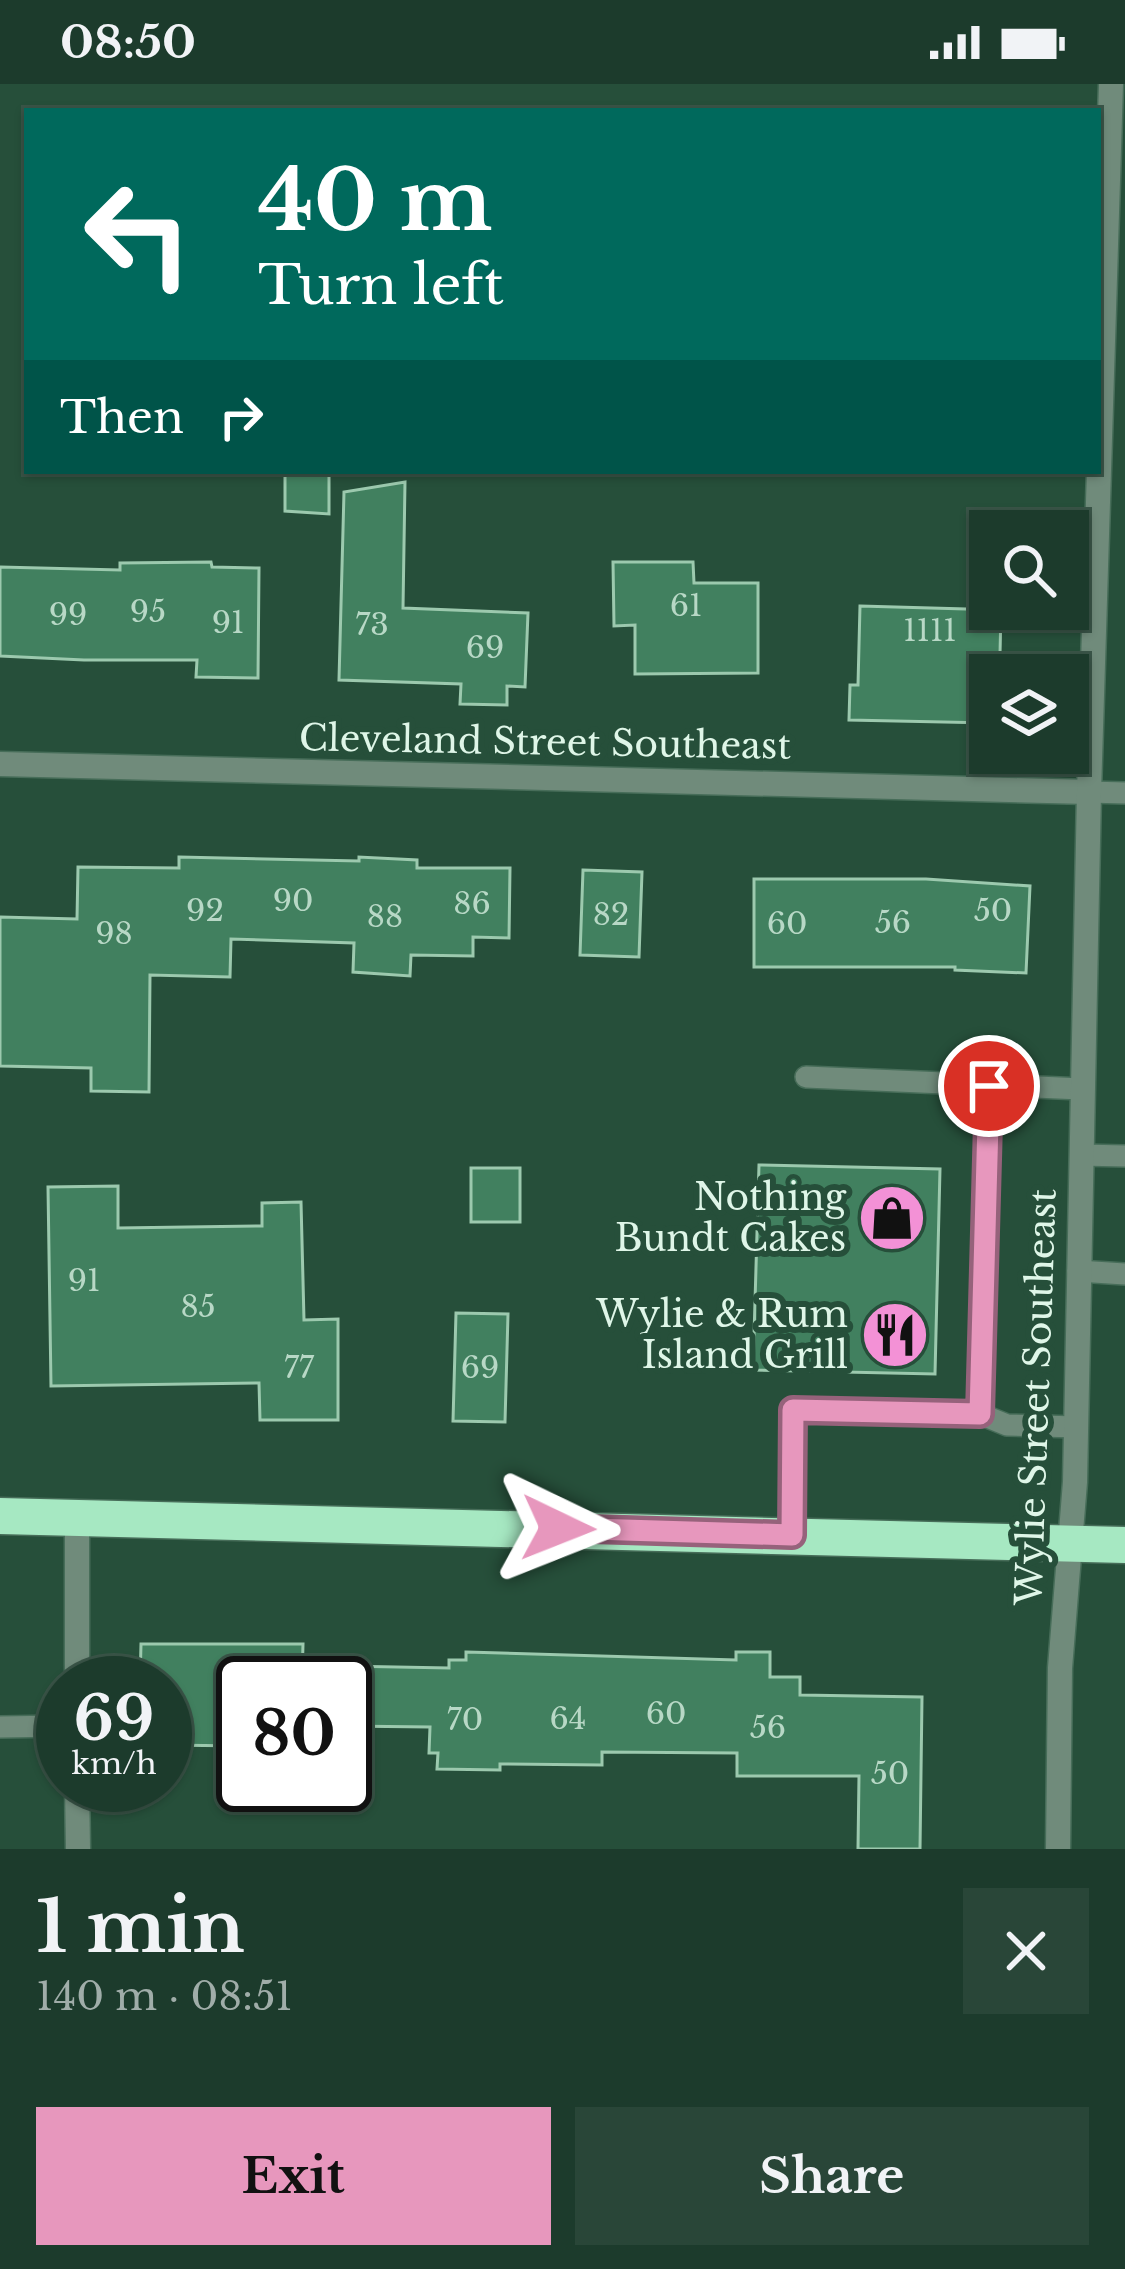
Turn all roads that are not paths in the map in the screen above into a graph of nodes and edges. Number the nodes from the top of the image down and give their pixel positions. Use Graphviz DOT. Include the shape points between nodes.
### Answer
graph roads {
  1 [pos="1111,84"];
  2 [pos="1101,406"];
  3 [pos="1099,474"];
  4 [pos="0,764"];
  5 [pos="1089,793"];
  6 [pos="1125,793"];
  7 [pos="806,1077"];
  8 [pos="989,1086"];
  9 [pos="1082,1089"];
  10 [pos="1081,1155"];
  11 [pos="1125,1156"];
  12 [pos="1078,1271"];
  13 [pos="1125,1274"];
  14 [pos="980,1414"];
  15 [pos="1076,1427"];
  16 [pos="77,1515"];
  17 [pos="0,1516"];
  18 [pos="792,1535"];
  19 [pos="1071,1543"];
  20 [pos="1125,1545"];
  21 [pos="77,1656"];
  22 [pos="36,1726"];
  23 [pos="0,1727"];
  24 [pos="77,1812"];
  25 [pos="78,1849"];
  26 [pos="1058,1849"];
  1 -- 2 [label="street, Wylie Street Southeast"];
  3 -- 5 [label="street, Wylie Street Southeast"];
  4 -- 5 [label="street, Cleveland Street Southeast"];
  5 -- 6 [label="lane"];
  5 -- 9 [label="street, Wylie Street Southeast"];
  7 -- 8 [label="lane"];
  8 -- 9 [label="lane"];
  8 -- 14 [label="lane"];
  9 -- 10 [label="street, Wylie Street Southeast"];
  10 -- 11 [label="lane"];
  10 -- 12 [label="street, Wylie Street Southeast"];
  12 -- 13 [label="lane"];
  12 -- 15 [label="street, Wylie Street Southeast"];
  14 -- 15 [label="lane" via="1006,1425"];
  14 -- 18 [label="lane" via="793,1410"];
  15 -- 19 [label="street, Wylie Street Southeast"];
  16 -- 17 [label="highway"];
  16 -- 18 [label="highway"];
  16 -- 21 [label="street"];
  18 -- 19 [label="highway"];
  19 -- 20 [label="highway"];
  19 -- 26 [label="street, Wylie Street Southeast"];
  22 -- 23 [label="lane"];
  24 -- 25 [label="street"];
}
